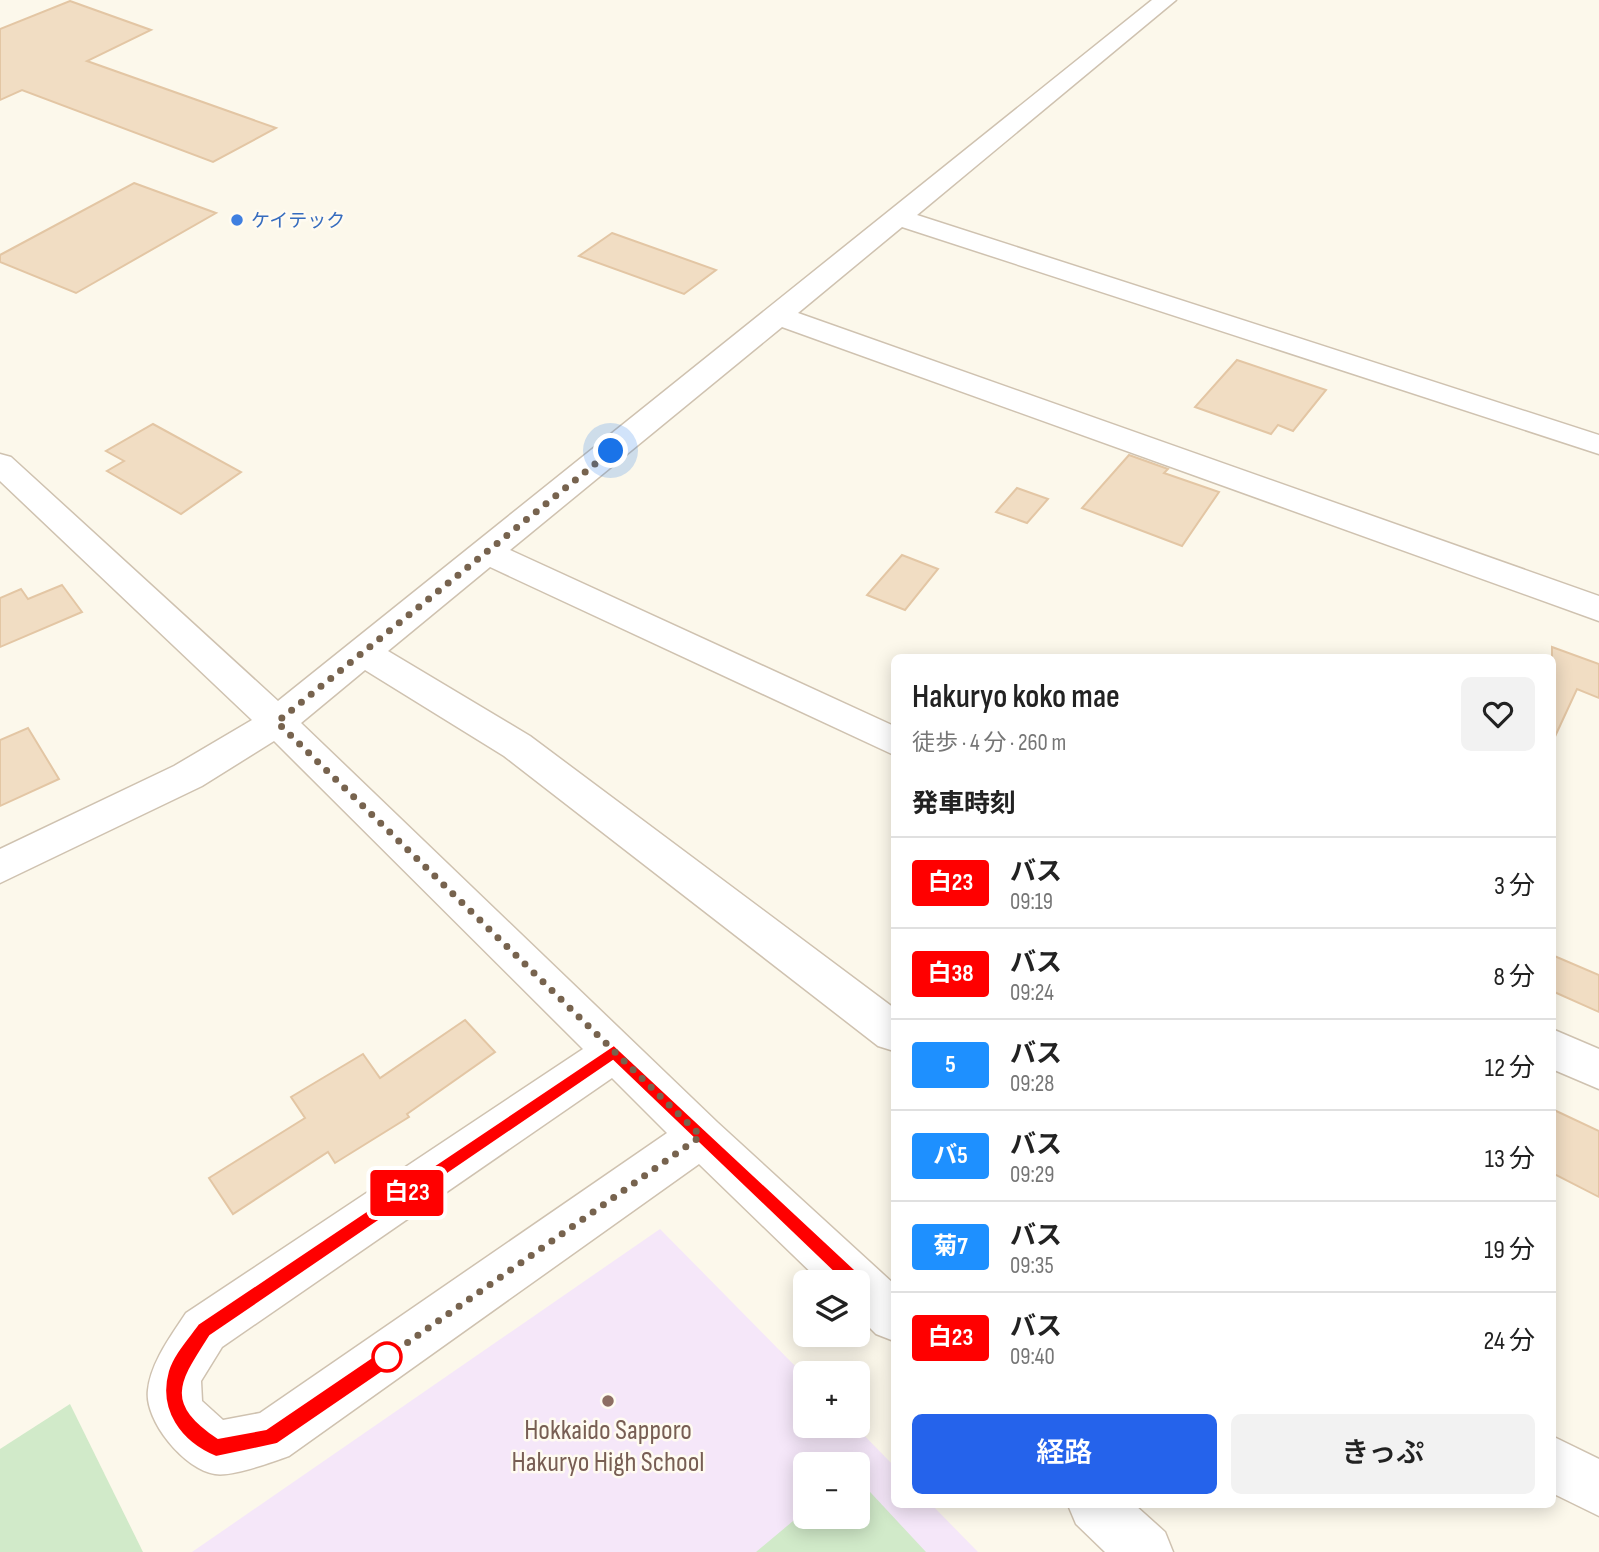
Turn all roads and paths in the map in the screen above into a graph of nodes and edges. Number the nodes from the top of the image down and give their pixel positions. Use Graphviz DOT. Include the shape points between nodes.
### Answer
graph roads {
  1 [pos="1165,0"];
  2 [pos="900,218"];
  3 [pos="779,316"];
  4 [pos="1599,445"];
  5 [pos="0,464"];
  6 [pos="486,552"];
  7 [pos="1599,609"];
  8 [pos="362,652"];
  9 [pos="277,722"];
  10 [pos="891,741"];
  11 [pos="0,867"];
  12 [pos="891,1031"];
  13 [pos="1556,1050"];
  14 [pos="614,1052"];
  15 [pos="1599,1070"];
  16 [pos="701,1136"];
  17 [pos="843,1270"];
  18 [pos="870,1295"];
  19 [pos="891,1314"];
  20 [pos="1556,1465"];
  21 [pos="1599,1489"];
  22 [pos="1098,1508"];
  23 [pos="1145,1552"];
  1 -- 2 [label="street"];
  2 -- 3 [label="street"];
  2 -- 4 [label="street"];
  3 -- 6 [label="street"];
  3 -- 7 [label="street"];
  5 -- 9 [label="street"];
  6 -- 8 [label="street"];
  6 -- 10 [label="street"];
  8 -- 9 [label="street"];
  8 -- 12 [label="street" via="517,746"];
  9 -- 11 [label="street" via="188,776"];
  9 -- 14 [label="street"];
  13 -- 15 [label="street"];
  14 -- 16 [label="street"];
  14 -- 16 [label="street" via="204,1330 177,1371 173,1403 186,1427 216,1448 270,1437"];
  16 -- 17 [label="street"];
  18 -- 19 [label="street"];
  20 -- 21 [label="street"];
  22 -- 23 [label="street"];
}
